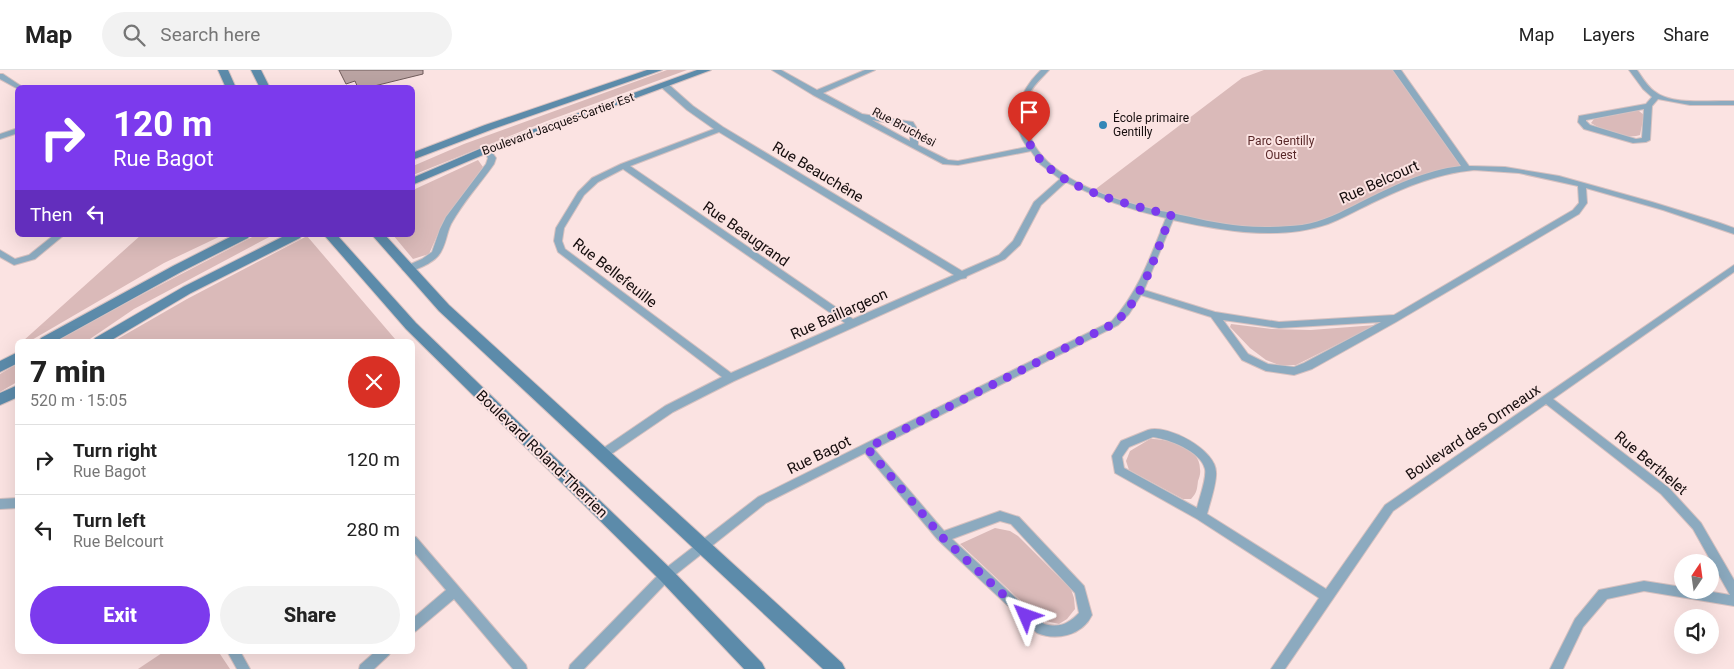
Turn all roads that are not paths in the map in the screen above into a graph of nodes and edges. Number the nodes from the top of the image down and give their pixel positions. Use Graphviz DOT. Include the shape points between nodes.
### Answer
graph roads {
  1 [pos="223,70"];
  2 [pos="256,70"];
  3 [pos="657,70"];
  4 [pos="706,70"];
  5 [pos="776,70"];
  6 [pos="871,70"];
  7 [pos="1045,70"];
  8 [pos="1397,70"];
  9 [pos="1633,70"];
  10 [pos="0,76"];
  11 [pos="16,85"];
  12 [pos="230,85"];
  13 [pos="264,85"];
  14 [pos="664,85"];
  15 [pos="816,93"];
  16 [pos="1656,96"];
  17 [pos="1734,103"];
  18 [pos="1648,106"];
  19 [pos="856,114"];
  20 [pos="720,129"];
  21 [pos="15,131"];
  22 [pos="0,137"];
  23 [pos="914,146"];
  24 [pos="1031,149"];
  25 [pos="486,150"];
  26 [pos="415,156"];
  27 [pos="624,166"];
  28 [pos="1466,167"];
  29 [pos="1065,179"];
  30 [pos="415,181"];
  31 [pos="1582,184"];
  32 [pos="1171,215"];
  33 [pos="1734,231"];
  34 [pos="57,237"];
  35 [pos="240,237"];
  36 [pos="292,237"];
  37 [pos="332,237"];
  38 [pos="380,237"];
  39 [pos="0,253"];
  40 [pos="1734,268"];
  41 [pos="407,269"];
  42 [pos="963,276"];
  43 [pos="1141,292"];
  44 [pos="1214,315"];
  45 [pos="1396,318"];
  46 [pos="853,324"];
  47 [pos="50,339"];
  48 [pos="103,339"];
  49 [pos="15,359"];
  50 [pos="0,367"];
  51 [pos="730,378"];
  52 [pos="15,392"];
  53 [pos="0,400"];
  54 [pos="1547,400"];
  55 [pos="867,448"];
  56 [pos="603,454"];
  57 [pos="15,503"];
  58 [pos="0,504"];
  59 [pos="1201,516"];
  60 [pos="942,537"];
  61 [pos="415,544"];
  62 [pos="702,546"];
  63 [pos="666,575"];
  64 [pos="455,590"];
  65 [pos="1734,591"];
  66 [pos="1327,596"];
  67 [pos="1734,601"];
  68 [pos="415,624"];
  69 [pos="235,654"];
  70 [pos="382,654"];
  71 [pos="244,669"];
  72 [pos="365,669"];
  73 [pos="521,669"];
  74 [pos="575,669"];
  75 [pos="756,669"];
  76 [pos="836,669"];
  77 [pos="1277,669"];
  78 [pos="1556,669"];
  1 -- 12 [label="main road"];
  2 -- 13 [label="main road"];
  3 -- 26 [label="main road, Boulevard Jacques-Cartier Est"];
  4 -- 14 [label="main road, Boulevard Jacques-Cartier Est"];
  5 -- 15 [label="street, Rue Bruchési"];
  6 -- 15 [label="street"];
  7 -- 24 [label="street" via="1028,87 1021,104 1024,131"];
  8 -- 28 [label="street"];
  9 -- 16 [label="street"];
  10 -- 11 [label="street"];
  14 -- 20 [label="street, Rue Beauchêne"];
  14 -- 25 [label="main road, Boulevard Jacques-Cartier Est"];
  15 -- 19 [label="street, Rue Bruchési"];
  16 -- 17 [label="street" via="1670,101"];
  16 -- 18 [label="street"];
  18 -- 18 [label="street" via="1646,140 1636,141 1587,127 1582,122 1582,118"];
  19 -- 23 [label="street, Rue Bruchési"];
  19 -- 23 [label="street" via="910,124 914,130"];
  20 -- 27 [label="street, Rue Bellefeuille"];
  20 -- 42 [label="street, Rue Beauchêne"];
  21 -- 22 [label="street"];
  23 -- 24 [label="street, Rue Bruchési" via="946,162 958,164"];
  24 -- 29 [label="street, Rue Belcourt" via="1044,164"];
  25 -- 30 [label="main road, Boulevard Jacques-Cartier Est"];
  25 -- 41 [label="street" via="492,158 490,164 452,214 436,254"];
  27 -- 46 [label="street, Rue Beaugrand"];
  27 -- 51 [label="street, Rue Bellefeuille" via="595,180 582,194 560,228 558,241 561,250"];
  28 -- 31 [label="street, Rue Belcourt" via="1522,171"];
  28 -- 32 [label="street, Rue Belcourt" via="1419,177 1312,226 1277,230 1240,229"];
  29 -- 32 [label="street, Rue Belcourt" via="1105,198"];
  29 -- 42 [label="street, Rue Baillargeon" via="1037,204 1018,243 1009,252"];
  31 -- 33 [label="street, Rue Belcourt"];
  31 -- 45 [label="street" via="1583,203 1576,212"];
  32 -- 43 [label="street, Rue Bagot"];
  34 -- 39 [label="street" via="32,257 14,262"];
  35 -- 47 [label="main road"];
  36 -- 48 [label="main road" via="187,290"];
  37 -- 63 [label="main road, Boulevard Roland-Therrien" via="411,326"];
  38 -- 41 [label="main road"];
  40 -- 54 [label="street, Boulevard des Ormeaux"];
  41 -- 56 [label="main road" via="444,308"];
  42 -- 46 [label="street, Rue Baillargeon"];
  43 -- 44 [label="street"];
  43 -- 55 [label="street, Rue Bagot" via="1115,323"];
  44 -- 45 [label="street" via="1279,325"];
  44 -- 45 [label="street" via="1245,357 1266,367 1294,371"];
  46 -- 51 [label="street, Rue Baillargeon"];
  49 -- 50 [label="main road"];
  51 -- 56 [label="street, Rue Baillargeon" via="669,410"];
  52 -- 53 [label="main road"];
  54 -- 65 [label="street, Rue Berthelet" via="1665,491 1697,526"];
  54 -- 66 [label="street, Boulevard des Ormeaux" via="1389,508"];
  55 -- 60 [label="street"];
  55 -- 62 [label="street, Rue Bagot" via="762,500"];
  56 -- 62 [label="main road"];
  57 -- 58 [label="street"];
  59 -- 59 [label="street" via="1119,470 1117,456 1125,444 1152,433 1168,435 1186,443 1207,460 1211,471"];
  59 -- 66 [label="street"];
  60 -- 60 [label="street" via="1041,629 1057,633 1071,630 1086,615 1080,590 1014,520 1000,516"];
  61 -- 64 [label="street"];
  62 -- 63 [label="street, Rue Bagot"];
  62 -- 76 [label="main road"];
  63 -- 74 [label="street, Rue Bagot"];
  63 -- 75 [label="main road, Boulevard Roland-Therrien"];
  64 -- 68 [label="street"];
  64 -- 73 [label="street"];
  66 -- 77 [label="street, Boulevard des Ormeaux"];
  67 -- 78 [label="street" via="1644,586 1603,594 1579,623"];
  69 -- 71 [label="street"];
  70 -- 72 [label="street"];
}
